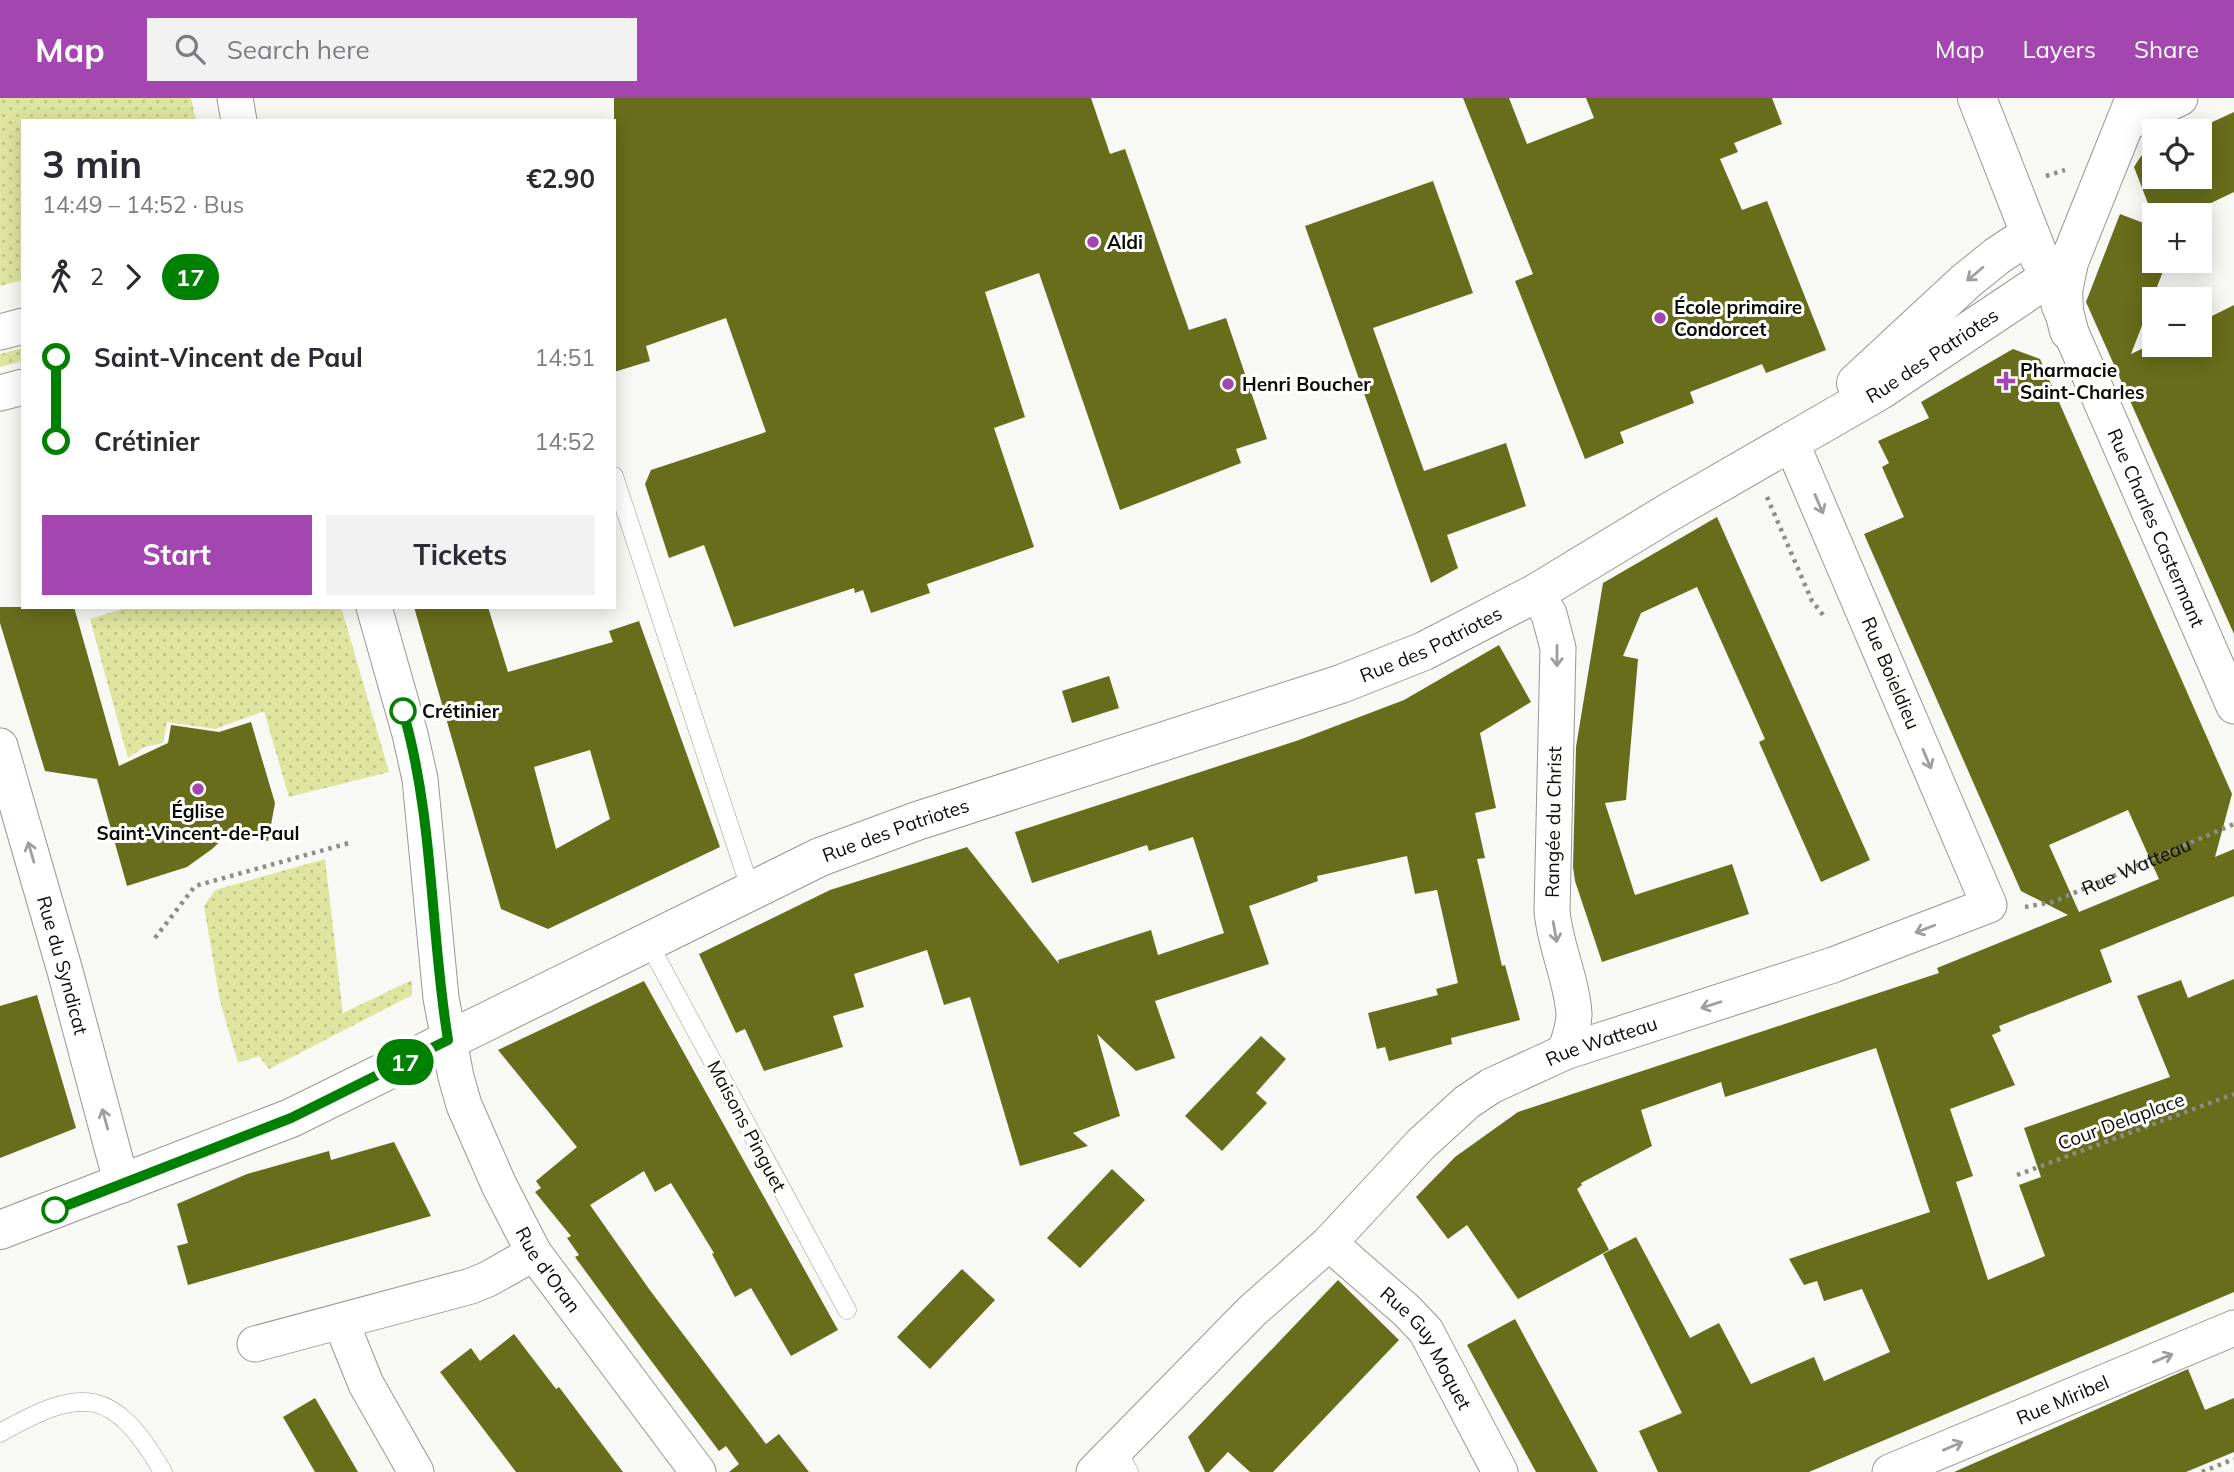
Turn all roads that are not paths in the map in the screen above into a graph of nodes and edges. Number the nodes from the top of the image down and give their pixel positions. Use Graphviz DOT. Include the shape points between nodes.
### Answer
graph roads {
  1 [pos="234,98"];
  2 [pos="1977,98"];
  3 [pos="2180,98"];
  4 [pos="2130,111"];
  5 [pos="239,119"];
  6 [pos="2002,163"];
  7 [pos="2095,198"];
  8 [pos="2030,234"];
  9 [pos="2059,270"];
  10 [pos="21,327"];
  11 [pos="2069,331"];
  12 [pos="0,332"];
  13 [pos="21,388"];
  14 [pos="0,393"];
  15 [pos="1791,442"];
  16 [pos="616,482"];
  17 [pos="1536,593"];
  18 [pos="375,609"];
  19 [pos="2232,698"];
  20 [pos="0,746"];
  21 [pos="751,891"];
  22 [pos="1989,905"];
  23 [pos="648,942"];
  24 [pos="448,1040"];
  25 [pos="1565,1052"];
  26 [pos="122,1185"];
  27 [pos="0,1230"];
  28 [pos="1329,1243"];
  29 [pos="534,1253"];
  30 [pos="847,1310"];
  31 [pos="341,1322"];
  32 [pos="2234,1328"];
  33 [pos="255,1344"];
  34 [pos="0,1433"];
  35 [pos="1113,1464"];
  36 [pos="163,1472"];
  37 [pos="416,1472"];
  38 [pos="698,1472"];
  39 [pos="1500,1472"];
  40 [pos="1890,1472"];
  1 -- 5 [label="street"];
  2 -- 6 [label="street"];
  3 -- 4 [label="street"];
  4 -- 7 [label="street"];
  6 -- 7 [label="street" via="2030,207 2050,219 2073,216"];
  6 -- 8 [label="street"];
  7 -- 9 [label="street"];
  8 -- 9 [label="street"];
  8 -- 15 [label="street, Rue des Patriotes, one-way" via="1966,281"];
  9 -- 11 [label="street"];
  9 -- 15 [label="street, Rue des Patriotes" via="1879,391"];
  10 -- 12 [label="street"];
  11 -- 19 [label="street, Rue Charles Castermant"];
  13 -- 14 [label="street"];
  15 -- 17 [label="street, Rue des Patriotes"];
  15 -- 22 [label="street, Rue Boieldieu, one-way"];
  16 -- 21 [label="lane"];
  17 -- 21 [label="street, Rue des Patriotes" via="1375,672 918,821 821,857"];
  17 -- 25 [label="street, Rangée du Christ, one-way" via="1549,614 1558,648 1552,911 1574,1014"];
  18 -- 24 [label="street, Rue d'Oran" via="420,779"];
  26 -- 20 [label="street, Rue du Syndicat, one-way"];
  21 -- 23 [label="street, Rue des Patriotes"];
  22 -- 25 [label="street, Rue Watteau, one-way" via="1822,969"];
  23 -- 24 [label="street, Rue des Patriotes"];
  23 -- 30 [label="lane, Maisons Pinguet"];
  24 -- 26 [label="street, Rue des Patriotes" via="291,1118"];
  24 -- 29 [label="street, Rue d'Oran" via="469,1116"];
  25 -- 28 [label="street, Rue Watteau" via="1467,1102"];
  26 -- 27 [label="street, Rue des Patriotes"];
  28 -- 35 [label="street, Rue Watteau" via="1252,1311"];
  28 -- 39 [label="street, Rue Guy Moquet" via="1426,1331"];
  29 -- 31 [label="street" via="471,1286"];
  29 -- 38 [label="street, Rue d'Oran"];
  31 -- 33 [label="street"];
  31 -- 37 [label="street" via="366,1384"];
  40 -- 32 [label="street, Rue Miribel, one-way"];
  34 -- 36 [label="lane" via="47,1408 91,1402 128,1422"];
}
